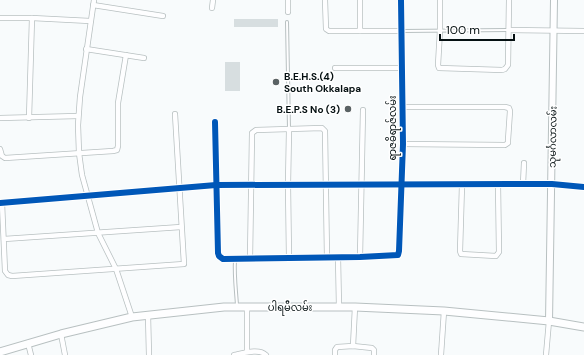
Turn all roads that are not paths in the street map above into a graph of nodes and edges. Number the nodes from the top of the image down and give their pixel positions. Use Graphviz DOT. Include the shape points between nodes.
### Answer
graph roads {
  1 [pos="213,0"];
  2 [pos="288,0"];
  3 [pos="325,0"];
  4 [pos="360,0"];
  5 [pos="401,0"];
  6 [pos="440,0"];
  7 [pos="509,0"];
  8 [pos="554,0"];
  9 [pos="94,2"];
  10 [pos="212,8"];
  11 [pos="288,12"];
  12 [pos="163,16"];
  13 [pos="0,18"];
  14 [pos="32,18"];
  15 [pos="90,21"];
  16 [pos="287,22"];
  17 [pos="440,30"];
  18 [pos="509,30"];
  19 [pos="360,31"];
  20 [pos="401,31"];
  21 [pos="553,31"];
  22 [pos="584,31"];
  23 [pos="86,49"];
  24 [pos="126,55"];
  25 [pos="144,58"];
  26 [pos="335,68"];
  27 [pos="401,68"];
  28 [pos="402,107"];
  29 [pos="363,110"];
  30 [pos="175,114"];
  31 [pos="78,116"];
  32 [pos="0,118"];
  33 [pos="29,118"];
  34 [pos="215,122"];
  35 [pos="289,130"];
  36 [pos="403,144"];
  37 [pos="0,149"];
  38 [pos="79,153"];
  39 [pos="524,163"];
  40 [pos="362,184"];
  41 [pos="402,184"];
  42 [pos="498,184"];
  43 [pos="523,184"];
  44 [pos="552,184"];
  45 [pos="216,185"];
  46 [pos="251,185"];
  47 [pos="288,185"];
  48 [pos="326,185"];
  49 [pos="462,185"];
  50 [pos="584,187"];
  51 [pos="179,188"];
  52 [pos="87,196"];
  53 [pos="1,203"];
  54 [pos="181,227"];
  55 [pos="98,233"];
  56 [pos="4,239"];
  57 [pos="327,257"];
  58 [pos="338,257"];
  59 [pos="360,257"];
  60 [pos="235,258"];
  61 [pos="250,258"];
  62 [pos="289,258"];
  63 [pos="116,269"];
  64 [pos="237,307"];
  65 [pos="247,307"];
  66 [pos="339,307"];
  67 [pos="355,307"];
  68 [pos="444,311"];
  69 [pos="148,315"];
  70 [pos="132,317"];
  71 [pos="549,321"];
  72 [pos="584,327"];
  73 [pos="61,334"];
  74 [pos="28,343"];
  75 [pos="353,346"];
  76 [pos="0,352"];
  77 [pos="247,352"];
  78 [pos="31,355"];
  79 [pos="65,355"];
  80 [pos="149,355"];
  81 [pos="234,355"];
  82 [pos="266,355"];
  83 [pos="335,355"];
  84 [pos="374,355"];
  85 [pos="441,355"];
  86 [pos="546,355"];
  1 -- 10 [label="street"];
  2 -- 11 [label="street"];
  3 -- 19 [label="street" via="326,29"];
  4 -- 19 [label="street"];
  5 -- 20 [label="street, ရာဇဓိရာဇ်လမ်း"];
  6 -- 17 [label="street"];
  7 -- 18 [label="street"];
  8 -- 21 [label="main road, သုမင်္ဂလာလမ်း"];
  9 -- 12 [label="street"];
  9 -- 15 [label="street"];
  13 -- 14 [label="street"];
  14 -- 15 [label="street"];
  14 -- 33 [label="street"];
  15 -- 23 [label="street"];
  16 -- 35 [label="lane"];
  17 -- 18 [label="lane"];
  17 -- 18 [label="street" via="439,68 502,70 508,65"];
  17 -- 20 [label="lane"];
  18 -- 21 [label="street"];
  19 -- 20 [label="street"];
  20 -- 27 [label="street, ရာဇဓိရာဇ်လမ်း"];
  21 -- 22 [label="street"];
  21 -- 44 [label="main road, သုမင်္ဂလာလမ်း"];
  23 -- 24 [label="street"];
  23 -- 31 [label="street"];
  24 -- 25 [label="street"];
  24 -- 38 [label="street" via="118,104 117,150"];
  26 -- 27 [label="street"];
  27 -- 28 [label="street, ရာဇဓိရာဇ်လမ်း"];
  28 -- 36 [label="street, ရာဇဓိရာဇ်လမ်း"];
  28 -- 36 [label="street" via="505,107 510,111 508,143 505,145"];
  29 -- 40 [label="street"];
  30 -- 51 [label="street"];
  31 -- 33 [label="street"];
  31 -- 38 [label="street"];
  32 -- 33 [label="street"];
  34 -- 45 [label="street"];
  35 -- 46 [label="street" via="252,132"];
  35 -- 47 [label="street"];
  35 -- 48 [label="street" via="324,129"];
  36 -- 41 [label="street, ရာဇဓိရာဇ်လမ်း"];
  37 -- 38 [label="street" via="5,158"];
  38 -- 52 [label="street"];
  39 -- 43 [label="street"];
  40 -- 41 [label="street"];
  40 -- 48 [label="street"];
  40 -- 59 [label="street"];
  41 -- 49 [label="street"];
  41 -- 59 [label="street, ရာဇဓိရာဇ်လမ်း" via="398,255"];
  42 -- 43 [label="street"];
  42 -- 49 [label="street"];
  42 -- 49 [label="street" via="499,252 496,256 461,254"];
  43 -- 44 [label="street"];
  44 -- 50 [label="street"];
  44 -- 71 [label="main road, သုမင်္ဂလာလမ်း"];
  45 -- 46 [label="street"];
  45 -- 51 [label="street"];
  45 -- 60 [label="street" via="219,256 223,259"];
  46 -- 47 [label="street"];
  46 -- 61 [label="street"];
  47 -- 48 [label="street"];
  47 -- 62 [label="street"];
  48 -- 57 [label="street"];
  51 -- 52 [label="street"];
  51 -- 54 [label="street"];
  52 -- 53 [label="street"];
  52 -- 55 [label="street"];
  53 -- 56 [label="street"];
  54 -- 55 [label="street"];
  54 -- 63 [label="street" via="184,264"];
  55 -- 56 [label="street"];
  55 -- 63 [label="street"];
  56 -- 63 [label="street" via="5,271 8,275"];
  57 -- 58 [label="street"];
  57 -- 62 [label="street"];
  58 -- 59 [label="street"];
  58 -- 66 [label="street"];
  60 -- 61 [label="street"];
  60 -- 64 [label="lane"];
  61 -- 62 [label="street"];
  63 -- 70 [label="street"];
  64 -- 65 [label="main road, ပါရမီလမ်း"];
  64 -- 69 [label="main road, ပါရမီလမ်း"];
  65 -- 66 [label="main road, ပါရမီလမ်း"];
  65 -- 77 [label="street"];
  66 -- 67 [label="main road, ပါရမီလမ်း"];
  67 -- 68 [label="main road, ပါရမီလမ်း"];
  67 -- 75 [label="street"];
  68 -- 71 [label="main road, ပါရမီလမ်း"];
  68 -- 85 [label="street"];
  69 -- 70 [label="main road, ပါရမီလမ်း"];
  69 -- 80 [label="street"];
  70 -- 73 [label="main road, ပါရမီလမ်း"];
  71 -- 72 [label="main road, ပါရမီလမ်း"];
  71 -- 86 [label="street"];
  73 -- 74 [label="main road, ပါရမီလမ်း"];
  73 -- 79 [label="street"];
  74 -- 76 [label="main road, ပါရမီလမ်း"];
  74 -- 78 [label="street"];
  75 -- 83 [label="street" via="337,347"];
  75 -- 84 [label="street" via="372,348"];
  77 -- 81 [label="street"];
  77 -- 82 [label="street" via="262,352"];
}
